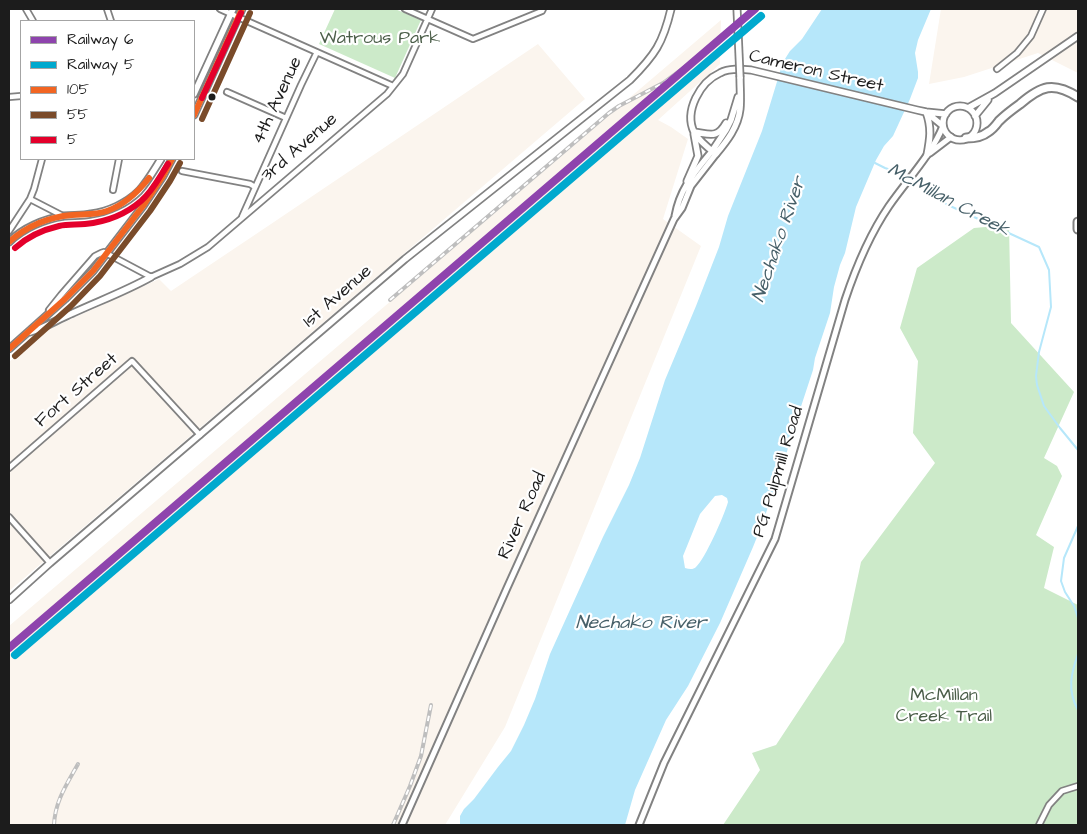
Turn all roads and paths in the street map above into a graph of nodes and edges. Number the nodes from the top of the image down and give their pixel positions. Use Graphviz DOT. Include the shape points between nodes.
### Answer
graph roads {
  1 [pos="26,9"];
  2 [pos="220,9"];
  3 [pos="242,9"];
  4 [pos="405,9"];
  5 [pos="432,9"];
  6 [pos="543,9"];
  7 [pos="671,9"];
  8 [pos="737,9"];
  9 [pos="1043,9"];
  10 [pos="232,11"];
  11 [pos="238,17"];
  12 [pos="428,19"];
  13 [pos="32,20"];
  14 [pos="1078,36"];
  15 [pos="317,52"];
  16 [pos="997,69"];
  17 [pos="209,84"];
  18 [pos="196,85"];
  19 [pos="394,86"];
  20 [pos="740,89"];
  21 [pos="227,92"];
  22 [pos="995,93"];
  23 [pos="1078,96"];
  24 [pos="735,108"];
  25 [pos="968,108"];
  26 [pos="926,112"];
  27 [pos="195,113"];
  28 [pos="946,114"];
  29 [pos="975,116"];
  30 [pos="286,118"];
  31 [pos="943,126"];
  32 [pos="694,132"];
  33 [pos="951,137"];
  34 [pos="966,138"];
  35 [pos="714,152"];
  36 [pos="927,155"];
  37 [pos="42,160"];
  38 [pos="119,160"];
  39 [pos="160,160"];
  40 [pos="171,160"];
  41 [pos="182,171"];
  42 [pos="688,181"];
  43 [pos="255,187"];
  44 [pos="112,190"];
  45 [pos="30,199"];
  46 [pos="63,216"];
  47 [pos="242,218"];
  48 [pos="674,219"];
  49 [pos="1078,222"];
  50 [pos="1078,229"];
  51 [pos="9,231"];
  52 [pos="9,242"];
  53 [pos="107,254"];
  54 [pos="151,277"];
  55 [pos="28,333"];
  56 [pos="9,348"];
  57 [pos="200,435"];
  58 [pos="9,468"];
  59 [pos="9,517"];
  60 [pos="50,563"];
  61 [pos="9,600"];
  62 [pos="1078,786"];
  63 [pos="402,825"];
  64 [pos="639,825"];
  65 [pos="1039,825"];
  1 -- 13 [label="street"];
  2 -- 10 [label="street"];
  3 -- 11 [label="main road"];
  4 -- 12 [label="street"];
  5 -- 12 [label="street, 3rd Avenue"];
  6 -- 12 [label="street" via="474,39"];
  7 -- 57 [label="main road, 1st Avenue" via="658,48 630,80 405,259"];
  8 -- 20 [label="main road, River Road, bridge"];
  9 -- 16 [label="street" via="1031,36"];
  10 -- 11 [label="street"];
  10 -- 18 [label="main road"];
  11 -- 15 [label="street"];
  11 -- 17 [label="main road"];
  12 -- 19 [label="street, 3rd Avenue" via="403,74"];
  14 -- 22 [label="main road"];
  15 -- 19 [label="street"];
  15 -- 30 [label="street, 4th Avenue"];
  17 -- 18 [label="street"];
  17 -- 27 [label="main road"];
  19 -- 47 [label="street, 3rd Avenue"];
  20 -- 24 [label="main road, River Road"];
  20 -- 35 [label="main road, River Road" via="737,122 728,140"];
  21 -- 30 [label="street"];
  22 -- 25 [label="main road"];
  22 -- 29 [label="main road"];
  23 -- 34 [label="highway" via="1057,87 1032,93 989,132 976,138"];
  24 -- 32 [label="main road" via="719,133"];
  24 -- 35 [label="main road, River Road"];
  25 -- 28 [label="main road" via="958,106"];
  25 -- 29 [label="main road"];
  26 -- 28 [label="main road"];
  26 -- 31 [label="main road"];
  26 -- 32 [label="main road, Cameron Street" via="751,70 733,69 721,72 701,89 692,111"];
  26 -- 36 [label="main road" via="930,123"];
  28 -- 31 [label="main road"];
  29 -- 34 [label="main road" via="976,126"];
  30 -- 43 [label="street, 4th Avenue"];
  31 -- 33 [label="main road"];
  31 -- 36 [label="street"];
  32 -- 35 [label="main road"];
  32 -- 42 [label="main road, Cameron Street" via="698,156"];
  33 -- 34 [label="main road"];
  33 -- 36 [label="street"];
  35 -- 42 [label="street, River Road"];
  35 -- 48 [label="street, River Road"];
  36 -- 64 [label="street, PG Pulpmill Road" via="888,208 853,275 775,539 664,763"];
  37 -- 45 [label="street"];
  38 -- 44 [label="street"];
  39 -- 46 [label="main road" via="139,192 128,200 106,211"];
  40 -- 53 [label="main road" via="143,206"];
  41 -- 43 [label="street"];
  42 -- 48 [label="street, River Road"];
  43 -- 47 [label="street, 4th Avenue"];
  45 -- 46 [label="street"];
  45 -- 51 [label="street"];
  46 -- 52 [label="main road" via="25,230"];
  47 -- 54 [label="street, 3rd Avenue" via="195,256"];
  48 -- 63 [label="street, River Road"];
  49 -- 50 [label="highway"];
  53 -- 54 [label="street"];
  53 -- 55 [label="main road" via="77,288"];
  54 -- 55 [label="main road"];
  55 -- 56 [label="main road"];
  57 -- 58 [label="street, Fort Street" via="132,361"];
  57 -- 60 [label="main road, 1st Avenue"];
  59 -- 60 [label="street"];
  60 -- 61 [label="main road, 1st Avenue"];
  62 -- 65 [label="street" via="1062,791 1049,805"];
}
